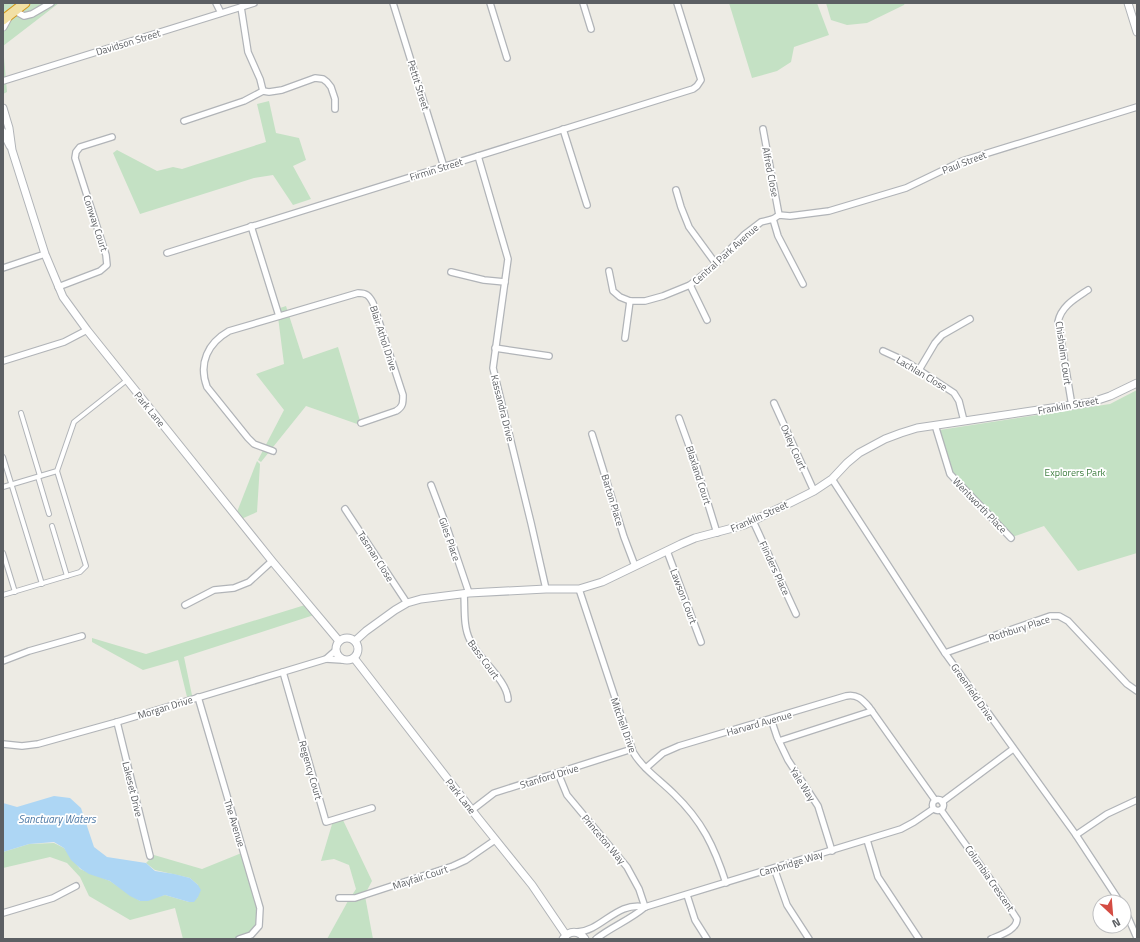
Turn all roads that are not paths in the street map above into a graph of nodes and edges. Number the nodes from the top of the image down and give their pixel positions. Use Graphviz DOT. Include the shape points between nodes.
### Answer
graph roads {
  1 [pos="25,3"];
  2 [pos="51,3"];
  3 [pos="216,3"];
  4 [pos="254,3"];
  5 [pos="393,3"];
  6 [pos="490,3"];
  7 [pos="583,3"];
  8 [pos="677,3"];
  9 [pos="1128,3"];
  10 [pos="241,7"];
  11 [pos="221,13"];
  12 [pos="10,15"];
  13 [pos="3,27"];
  14 [pos="591,29"];
  15 [pos="1137,32"];
  16 [pos="507,58"];
  17 [pos="3,81"];
  18 [pos="263,91"];
  19 [pos="1137,107"];
  20 [pos="3,108"];
  21 [pos="335,109"];
  22 [pos="184,121"];
  23 [pos="563,129"];
  24 [pos="762,129"];
  25 [pos="3,132"];
  26 [pos="112,137"];
  27 [pos="12,150"];
  28 [pos="478,156"];
  29 [pos="444,167"];
  30 [pos="676,190"];
  31 [pos="587,205"];
  32 [pos="780,215"];
  33 [pos="773,219"];
  34 [pos="251,226"];
  35 [pos="166,253"];
  36 [pos="45,254"];
  37 [pos="716,264"];
  38 [pos="3,268"];
  39 [pos="609,271"];
  40 [pos="452,272"];
  41 [pos="505,282"];
  42 [pos="803,284"];
  43 [pos="690,285"];
  44 [pos="58,287"];
  45 [pos="1088,290"];
  46 [pos="630,301"];
  47 [pos="279,316"];
  48 [pos="970,319"];
  49 [pos="707,320"];
  50 [pos="87,330"];
  51 [pos="625,338"];
  52 [pos="495,348"];
  53 [pos="883,351"];
  54 [pos="549,356"];
  55 [pos="3,361"];
  56 [pos="919,370"];
  57 [pos="127,380"];
  58 [pos="1137,383"];
  59 [pos="774,403"];
  60 [pos="1072,406"];
  61 [pos="21,413"];
  62 [pos="679,418"];
  63 [pos="964,421"];
  64 [pos="361,423"];
  65 [pos="935,425"];
  66 [pos="592,434"];
  67 [pos="273,451"];
  68 [pos="3,457"];
  69 [pos="57,470"];
  70 [pos="39,476"];
  71 [pos="832,479"];
  72 [pos="12,484"];
  73 [pos="431,485"];
  74 [pos="3,487"];
  75 [pos="814,491"];
  76 [pos="345,508"];
  77 [pos="49,514"];
  78 [pos="753,521"];
  79 [pos="52,526"];
  80 [pos="717,533"];
  81 [pos="1011,538"];
  82 [pos="666,551"];
  83 [pos="3,553"];
  84 [pos="272,561"];
  85 [pos="635,566"];
  86 [pos="67,576"];
  87 [pos="42,584"];
  88 [pos="546,589"];
  89 [pos="579,589"];
  90 [pos="15,592"];
  91 [pos="466,594"];
  92 [pos="3,595"];
  93 [pos="407,603"];
  94 [pos="185,605"];
  95 [pos="796,614"];
  96 [pos="82,636"];
  97 [pos="339,641"];
  98 [pos="355,641"];
  99 [pos="701,642"];
  100 [pos="335,651"];
  101 [pos="945,653"];
  102 [pos="354,658"];
  103 [pos="326,659"];
  104 [pos="342,660"];
  105 [pos="3,661"];
  106 [pos="283,672"];
  107 [pos="1137,691"];
  108 [pos="198,697"];
  109 [pos="508,699"];
  110 [pos="872,711"];
  111 [pos="771,719"];
  112 [pos="117,722"];
  113 [pos="779,741"];
  114 [pos="3,744"];
  115 [pos="632,749"];
  116 [pos="1013,749"];
  117 [pos="646,768"];
  118 [pos="558,773"];
  119 [pos="935,800"];
  120 [pos="1137,800"];
  121 [pos="942,802"];
  122 [pos="372,808"];
  123 [pos="933,809"];
  124 [pos="472,810"];
  125 [pos="941,810"];
  126 [pos="1076,835"];
  127 [pos="495,840"];
  128 [pos="867,840"];
  129 [pos="832,850"];
  130 [pos="150,856"];
  131 [pos="774,868"];
  132 [pos="726,883"];
  133 [pos="76,886"];
  134 [pos="1115,894"];
  135 [pos="687,895"];
  136 [pos="339,898"];
  137 [pos="645,907"];
  138 [pos="3,913"];
  139 [pos="1132,926"];
  140 [pos="577,932"];
  141 [pos="564,937"];
  142 [pos="1137,938"];
  143 [pos="238,939"];
  144 [pos="585,939"];
  145 [pos="596,939"];
  146 [pos="707,939"];
  147 [pos="809,939"];
  148 [pos="919,939"];
  149 [pos="991,939"];
  1 -- 12 [label="highway"];
  2 -- 12 [label="street" via="32,14"];
  3 -- 11 [label="street"];
  4 -- 10 [label="street, Davidson Street"];
  5 -- 29 [label="street, Pettit Street"];
  6 -- 16 [label="street"];
  7 -- 14 [label="street"];
  8 -- 23 [label="street, Firmin Street" via="701,80 698,86"];
  9 -- 15 [label="street"];
  10 -- 11 [label="street, Davidson Street"];
  10 -- 18 [label="street" via="248,52"];
  11 -- 17 [label="street, Davidson Street"];
  12 -- 13 [label="street"];
  18 -- 21 [label="street" via="275,92 315,78 322,79 334,93"];
  18 -- 22 [label="street" via="244,101"];
  19 -- 32 [label="street, Paul Street" via="962,161 906,188 829,211"];
  20 -- 27 [label="street, Park Lane"];
  23 -- 28 [label="street, Firmin Street"];
  23 -- 31 [label="street"];
  24 -- 32 [label="street, Alfred Close"];
  25 -- 27 [label="street, Park Lane"];
  26 -- 44 [label="street, Conway Court" via="74,150 107,265 100,271"];
  27 -- 36 [label="street, Park Lane"];
  28 -- 29 [label="street, Firmin Street"];
  28 -- 41 [label="street, Kassandra Drive" via="508,259"];
  29 -- 34 [label="street, Firmin Street"];
  30 -- 37 [label="street" via="689,227"];
  32 -- 33 [label="street, Central Park Avenue"];
  33 -- 37 [label="street, Central Park Avenue" via="761,222 744,235"];
  33 -- 42 [label="street" via="778,236"];
  34 -- 35 [label="street, Firmin Street"];
  34 -- 47 [label="street"];
  36 -- 38 [label="street"];
  36 -- 44 [label="street, Park Lane"];
  37 -- 43 [label="street, Central Park Avenue"];
  39 -- 46 [label="street" via="613,291"];
  40 -- 41 [label="street"];
  41 -- 52 [label="street, Kassandra Drive"];
  43 -- 46 [label="street, Central Park Avenue" via="645,301"];
  43 -- 49 [label="street"];
  44 -- 50 [label="street, Park Lane"];
  45 -- 60 [label="street, Chisholm Court" via="1064,308 1058,322"];
  46 -- 51 [label="street"];
  47 -- 64 [label="street, Blair Athol Drive" via="349,294 366,293 370,296 403,404 396,411"];
  47 -- 67 [label="street, Blair Athol Drive" via="220,336 212,345 203,366 203,377 207,386 248,438 254,444"];
  48 -- 56 [label="street" via="942,335"];
  50 -- 55 [label="street" via="64,342"];
  50 -- 57 [label="street, Park Lane"];
  52 -- 54 [label="street"];
  52 -- 88 [label="street, Kassandra Drive" via="493,368"];
  53 -- 56 [label="street, Lachlan Close"];
  56 -- 63 [label="street, Lachlan Close" via="954,393 959,401"];
  57 -- 69 [label="street" via="74,422"];
  57 -- 84 [label="street, Park Lane"];
  58 -- 60 [label="street, Franklin Street" via="1110,396"];
  59 -- 75 [label="street, Oxley Court"];
  60 -- 63 [label="street, Franklin Street"];
  61 -- 70 [label="street"];
  62 -- 80 [label="street, Blaxland Court"];
  63 -- 65 [label="street, Franklin Street"];
  65 -- 71 [label="street, Franklin Street" via="885,439 860,453"];
  65 -- 81 [label="street, Wentworth Place" via="950,474"];
  66 -- 85 [label="street, Barton Place"];
  68 -- 72 [label="street"];
  69 -- 70 [label="street"];
  69 -- 86 [label="street" via="86,566 80,572"];
  70 -- 72 [label="street"];
  70 -- 77 [label="street"];
  71 -- 75 [label="street, Franklin Street"];
  71 -- 101 [label="street, Greenfield Drive"];
  72 -- 74 [label="street"];
  72 -- 87 [label="street"];
  73 -- 91 [label="street, Giles Place" via="445,522"];
  75 -- 78 [label="street, Franklin Street"];
  76 -- 93 [label="street, Tasman Close"];
  78 -- 80 [label="street, Franklin Street"];
  78 -- 95 [label="street, Flinders Place"];
  79 -- 86 [label="street"];
  80 -- 82 [label="street, Franklin Street" via="695,538"];
  82 -- 85 [label="street, Franklin Street"];
  82 -- 99 [label="street, Lawson Court"];
  83 -- 90 [label="street"];
  84 -- 94 [label="street" via="249,582 234,588 214,590"];
  84 -- 97 [label="street, Park Lane"];
  85 -- 89 [label="street, Franklin Street" via="602,582"];
  86 -- 87 [label="street"];
  87 -- 90 [label="street"];
  88 -- 89 [label="street, Franklin Street"];
  88 -- 91 [label="street, Franklin Street"];
  89 -- 115 [label="street, Mitchell Drive"];
  90 -- 92 [label="street"];
  91 -- 93 [label="street, Franklin Street" via="436,596"];
  91 -- 109 [label="street, Bass Court" via="466,632 469,640 508,692"];
  93 -- 98 [label="street, Franklin Street"];
  96 -- 105 [label="street"];
  97 -- 98 [label="street" via="345,638"];
  97 -- 100 [label="street"];
  98 -- 102 [label="street" via="358,648"];
  100 -- 103 [label="street, Morgan Drive"];
  100 -- 104 [label="street"];
  101 -- 107 [label="street, Rothbury Place" via="1050,616 1059,616 1068,621 1127,684"];
  101 -- 116 [label="street, Greenfield Drive"];
  102 -- 104 [label="street"];
  102 -- 124 [label="street, Park Lane"];
  103 -- 104 [label="street, Morgan Drive"];
  103 -- 106 [label="street, Morgan Drive"];
  106 -- 108 [label="street, Morgan Drive"];
  106 -- 122 [label="street, Regency Court" via="326,822"];
  108 -- 112 [label="street, Morgan Drive"];
  108 -- 143 [label="street, The Avenue" via="260,908 260,926 251,935"];
  110 -- 111 [label="street, Harvard Avenue" via="861,698 850,696"];
  110 -- 113 [label="street"];
  110 -- 119 [label="street, Harvard Avenue"];
  111 -- 113 [label="street, Yale Way"];
  111 -- 117 [label="street, Harvard Avenue" via="669,749"];
  112 -- 114 [label="street, Morgan Drive" via="28,746"];
  112 -- 130 [label="street, Lakeset Drive"];
  113 -- 129 [label="street, Yale Way" via="788,760 818,806"];
  115 -- 117 [label="street, Mitchell Drive" via="638,761"];
  115 -- 118 [label="street, Stanford Drive"];
  116 -- 121 [label="street"];
  116 -- 126 [label="street, Greenfield Drive"];
  117 -- 132 [label="street, Mitchell Drive" via="684,804 700,826 714,848"];
  118 -- 124 [label="street, Stanford Drive" via="494,793"];
  118 -- 137 [label="street, Princeton Way" via="567,795 627,867"];
  119 -- 121 [label="street"];
  119 -- 123 [label="street" via="932,803"];
  120 -- 126 [label="street" via="1107,814"];
  121 -- 125 [label="street"];
  123 -- 125 [label="street"];
  123 -- 128 [label="street, Cambridge Way" via="907,827"];
  124 -- 127 [label="street, Park Lane"];
  125 -- 149 [label="street, Columbia Crescent" via="1017,919 1015,926"];
  126 -- 134 [label="street, Greenfield Drive"];
  127 -- 136 [label="street, Mayfair Court" via="453,866 355,898"];
  127 -- 141 [label="street, Park Lane" via="532,885"];
  128 -- 129 [label="street, Cambridge Way"];
  128 -- 148 [label="street" via="878,877"];
  129 -- 131 [label="street, Cambridge Way"];
  131 -- 132 [label="street, Cambridge Way"];
  131 -- 147 [label="street" via="787,905"];
  132 -- 135 [label="street, Cambridge Way"];
  133 -- 138 [label="street" via="53,898"];
  135 -- 137 [label="street, Cambridge Way"];
  135 -- 146 [label="street" via="695,920"];
  137 -- 140 [label="street, Cambridge Way" via="622,910 590,930"];
  137 -- 145 [label="street, Cambridge Way"];
  139 -- 142 [label="street"];
  140 -- 141 [label="street"];
  140 -- 144 [label="street"];
}
